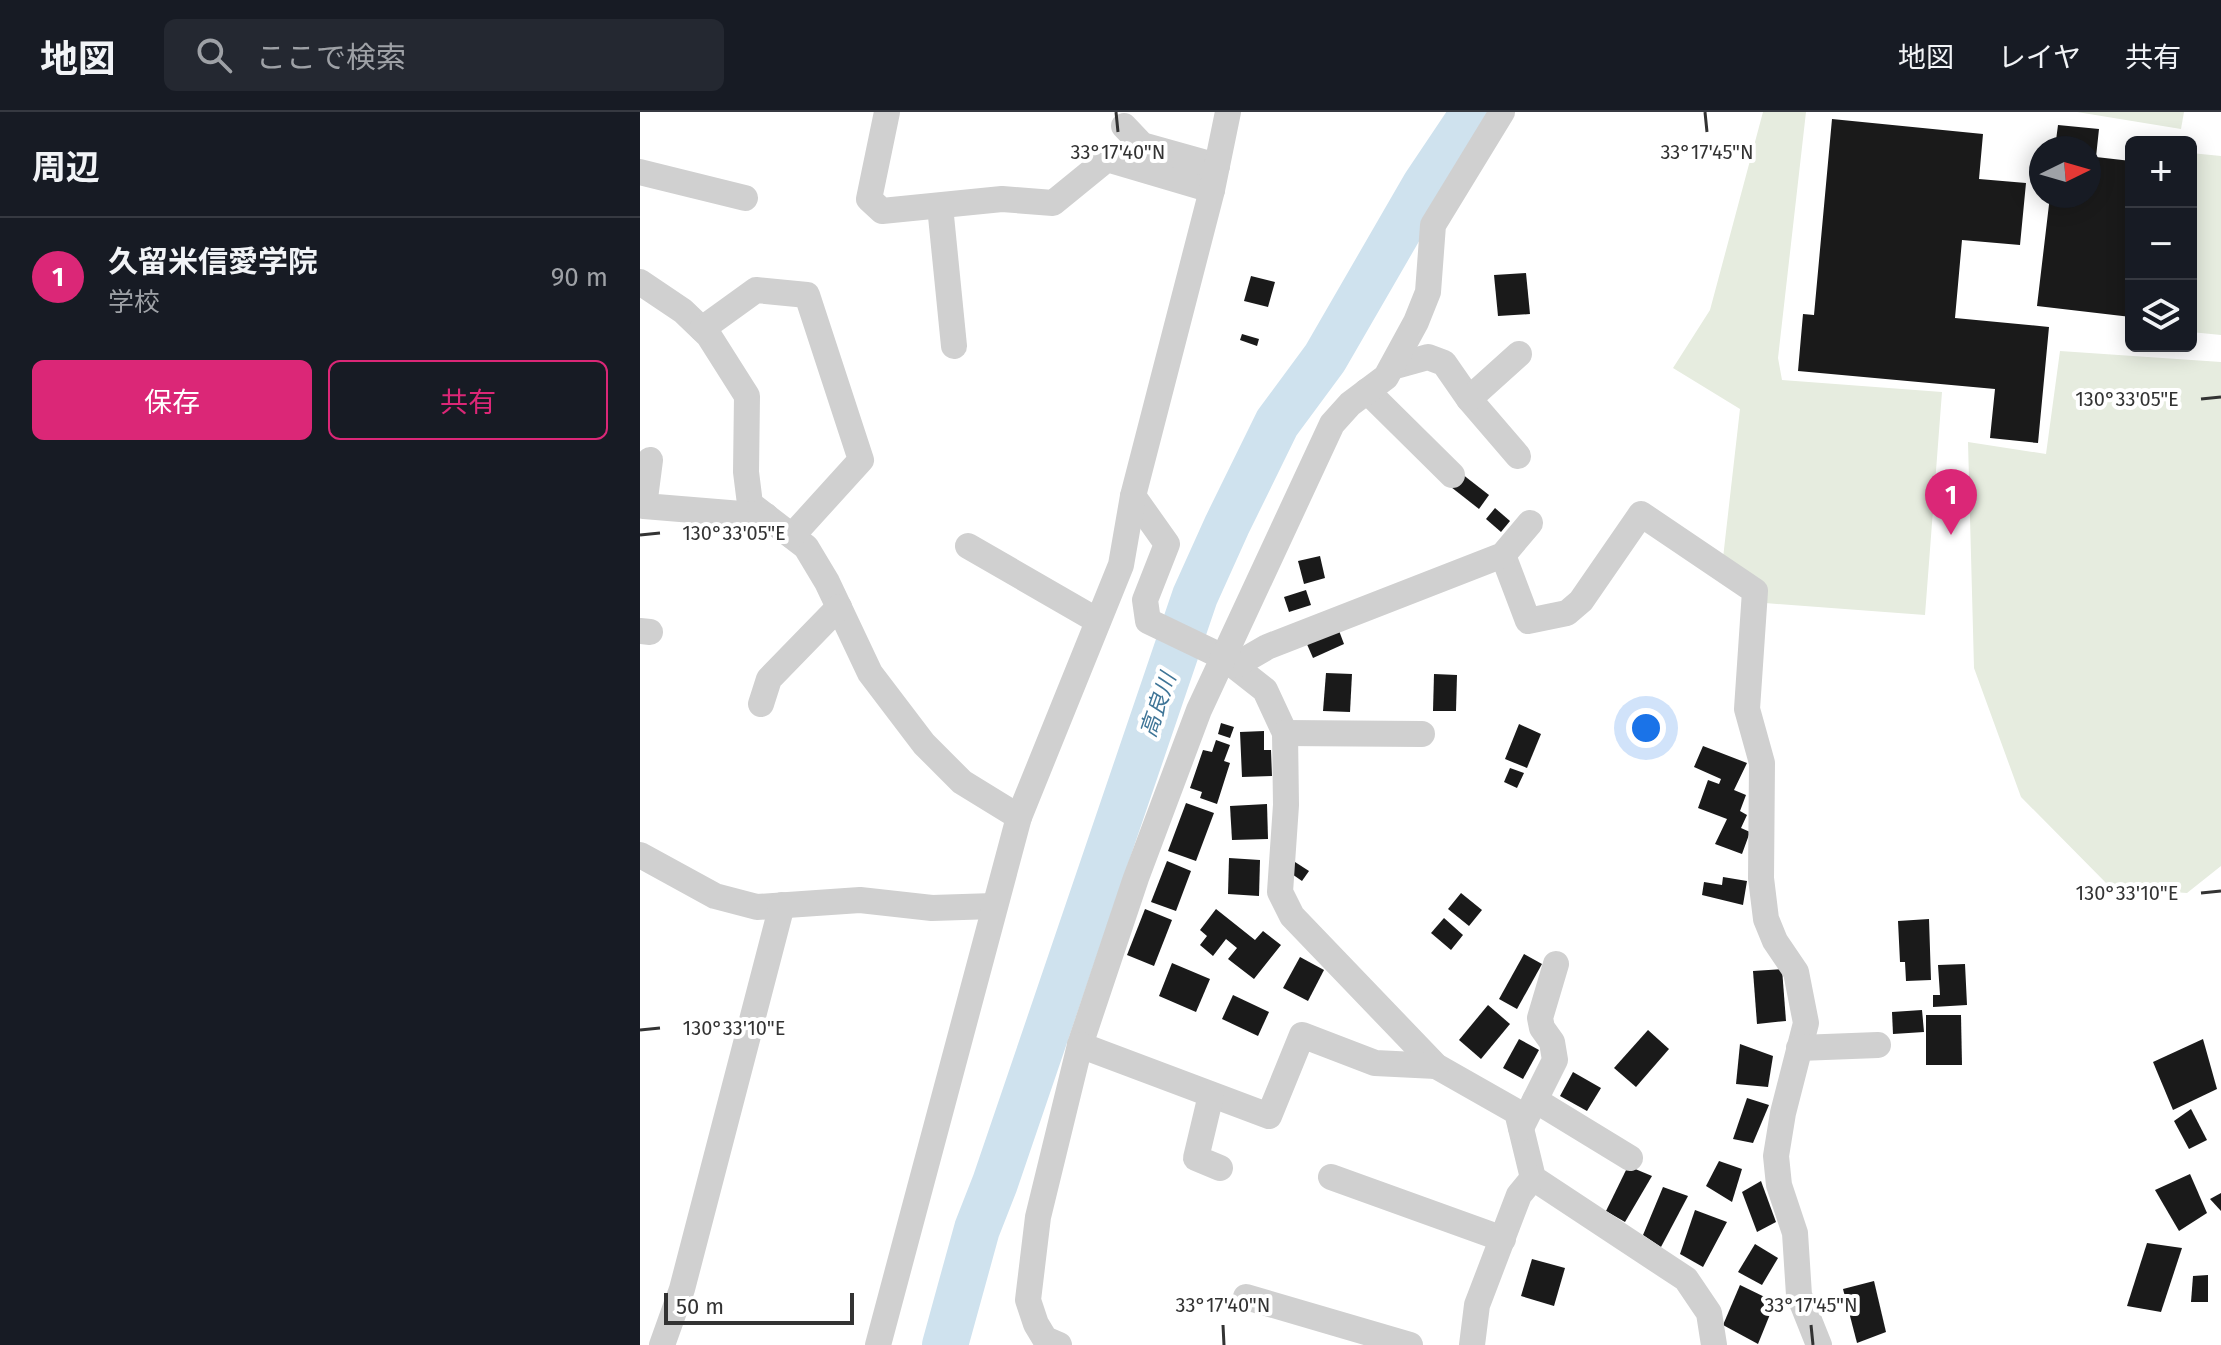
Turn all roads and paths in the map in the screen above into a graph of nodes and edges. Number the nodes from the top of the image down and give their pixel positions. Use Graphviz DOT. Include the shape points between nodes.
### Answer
graph roads {
  1 [pos="887,112"];
  2 [pos="1228,112"];
  3 [pos="1502,112"];
  4 [pos="1124,126"];
  5 [pos="640,172"];
  6 [pos="1215,178"];
  7 [pos="745,198"];
  8 [pos="940,206"];
  9 [pos="640,282"];
  10 [pos="702,329"];
  11 [pos="954,346"];
  12 [pos="1519,354"];
  13 [pos="1392,367"];
  14 [pos="1367,391"];
  15 [pos="1469,399"];
  16 [pos="1518,456"];
  17 [pos="650,460"];
  18 [pos="1452,475"];
  19 [pos="1133,496"];
  20 [pos="766,516"];
  21 [pos="1530,523"];
  22 [pos="792,536"];
  23 [pos="968,546"];
  24 [pos="1503,555"];
  25 [pos="839,607"];
  26 [pos="1098,621"];
  27 [pos="1224,658"];
  28 [pos="761,704"];
  29 [pos="1285,733"];
  30 [pos="1422,734"];
  31 [pos="1019,817"];
  32 [pos="640,855"];
  33 [pos="782,905"];
  34 [pos="994,906"];
  35 [pos="1556,964"];
  36 [pos="1080,1045"];
  37 [pos="1878,1045"];
  38 [pos="1799,1048"];
  39 [pos="1436,1066"];
  40 [pos="1211,1095"];
  41 [pos="1535,1100"];
  42 [pos="1521,1128"];
  43 [pos="1630,1158"];
  44 [pos="1220,1168"];
  45 [pos="1331,1177"];
  46 [pos="1533,1178"];
  47 [pos="1503,1239"];
  48 [pos="1246,1297"];
  49 [pos="662,1345"];
  50 [pos="878,1345"];
  51 [pos="1059,1345"];
  52 [pos="1410,1345"];
  53 [pos="1472,1345"];
  54 [pos="1714,1345"];
  55 [pos="1819,1345"];
  1 -- 8 [label="street" via="869,199 882,211"];
  2 -- 6 [label="street"];
  3 -- 13 [label="street" via="1433,225 1428,292"];
  4 -- 6 [label="street" via="1142,145"];
  5 -- 7 [label="street"];
  6 -- 8 [label="street" via="1107,159 1053,203 1002,199"];
  6 -- 19 [label="street"];
  8 -- 11 [label="street"];
  9 -- 10 [label="street"];
  10 -- 20 [label="street" via="747,396 750,504"];
  10 -- 22 [label="street" via="756,290 807,295 861,460"];
  12 -- 15 [label="street"];
  13 -- 14 [label="street"];
  13 -- 15 [label="street" via="1428,357 1444,363"];
  14 -- 18 [label="street"];
  14 -- 27 [label="street" via="1332,424"];
  15 -- 16 [label="street"];
  17 -- 20 [label="street" via="644,506"];
  19 -- 26 [label="street" via="1121,565"];
  19 -- 27 [label="street" via="1167,544 1145,600 1148,621"];
  20 -- 22 [label="street"];
  21 -- 24 [label="street"];
  22 -- 25 [label="street" via="806,547"];
  23 -- 26 [label="street"];
  24 -- 27 [label="street" via="1267,647"];
  24 -- 38 [label="street" via="1528,621 1567,613 1581,601 1641,514 1755,591 1747,709 1762,763 1761,878 1766,919 1796,972 1806,1023"];
  25 -- 28 [label="street" via="769,679"];
  25 -- 31 [label="street" via="870,673 924,744 962,782"];
  26 -- 31 [label="street"];
  27 -- 29 [label="street" via="1265,690"];
  27 -- 36 [label="street" via="1136,878"];
  29 -- 30 [label="street"];
  29 -- 39 [label="street" via="1280,892 1292,916"];
  31 -- 34 [label="street"];
  32 -- 33 [label="street" via="715,896 757,907"];
  33 -- 34 [label="street" via="860,900 932,908"];
  33 -- 49 [label="street" via="682,1289"];
  34 -- 50 [label="street"];
  35 -- 41 [label="street" via="1540,1018 1555,1060"];
  36 -- 40 [label="street"];
  36 -- 51 [label="street" via="1038,1217 1028,1300 1045,1339"];
  37 -- 38 [label="street"];
  38 -- 55 [label="street" via="1776,1156 1779,1185 1795,1233 1799,1295"];
  39 -- 40 [label="street" via="1375,1063 1302,1035 1269,1116"];
  39 -- 42 [label="street" via="1517,1112"];
  40 -- 44 [label="street" via="1196,1158"];
  41 -- 42 [label="street"];
  41 -- 43 [label="street"];
  42 -- 46 [label="street"];
  45 -- 47 [label="street"];
  46 -- 47 [label="street" via="1519,1195"];
  46 -- 54 [label="street" via="1686,1279 1709,1313"];
  47 -- 53 [label="street" via="1477,1305"];
  48 -- 52 [label="street"];
}
